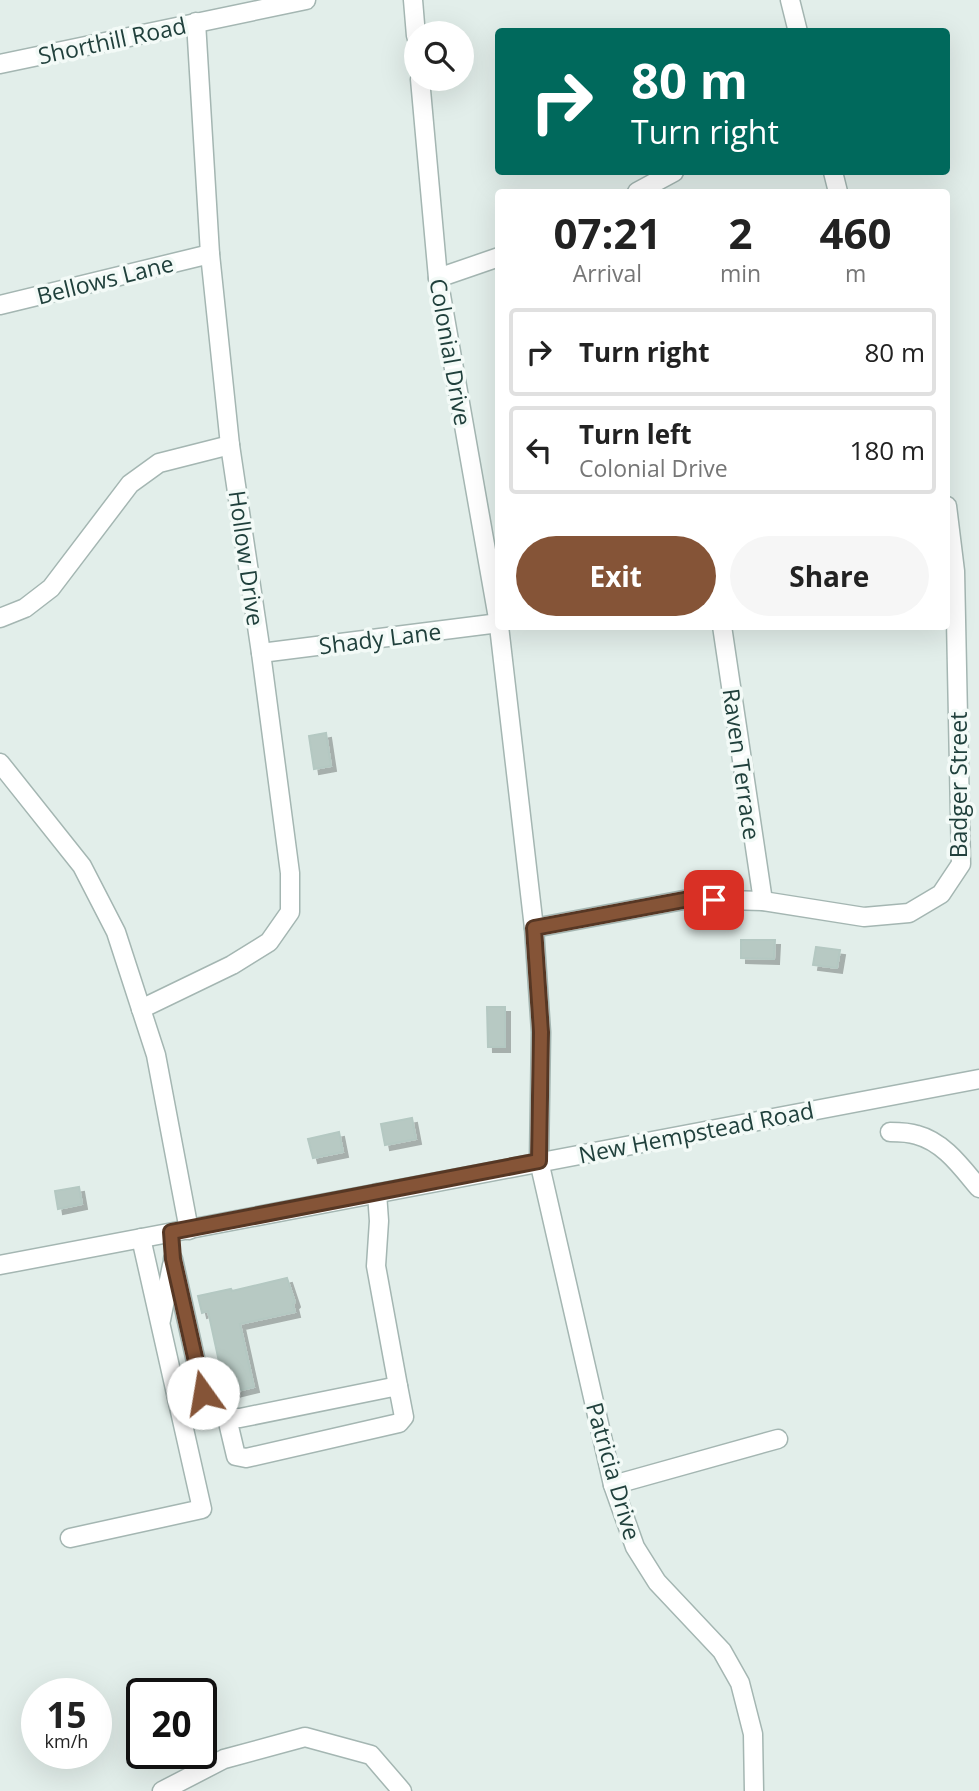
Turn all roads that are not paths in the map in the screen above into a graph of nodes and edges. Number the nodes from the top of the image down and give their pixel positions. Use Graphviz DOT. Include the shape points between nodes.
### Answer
graph roads {
  1 [pos="306,0"];
  2 [pos="413,0"];
  3 [pos="790,0"];
  4 [pos="415,21"];
  5 [pos="196,22"];
  6 [pos="797,28"];
  7 [pos="0,64"];
  8 [pos="421,91"];
  9 [pos="668,175"];
  10 [pos="643,189"];
  11 [pos="209,254"];
  12 [pos="495,258"];
  13 [pos="438,278"];
  14 [pos="0,304"];
  15 [pos="230,445"];
  16 [pos="950,528"];
  17 [pos="495,601"];
  18 [pos="0,618"];
  19 [pos="495,624"];
  20 [pos="500,630"];
  21 [pos="723,630"];
  22 [pos="261,653"];
  23 [pos="0,763"];
  24 [pos="762,901"];
  25 [pos="534,928"];
  26 [pos="141,1009"];
  27 [pos="979,1079"];
  28 [pos="890,1132"];
  29 [pos="539,1161"];
  30 [pos="979,1188"];
  31 [pos="377,1193"];
  32 [pos="180,1231"];
  33 [pos="141,1238"];
  34 [pos="173,1259"];
  35 [pos="0,1265"];
  36 [pos="159,1327"];
  37 [pos="398,1386"];
  38 [pos="227,1418"];
  39 [pos="778,1439"];
  40 [pos="613,1485"];
  41 [pos="70,1538"];
  42 [pos="162,1791"];
  43 [pos="402,1791"];
  44 [pos="754,1791"];
  1 -- 5 [label="street, Shorthill Road"];
  2 -- 4 [label="street"];
  3 -- 6 [label="street"];
  5 -- 7 [label="street, Shorthill Road"];
  5 -- 11 [label="street, Hollow Drive"];
  8 -- 13 [label="street, Colonial Drive"];
  9 -- 10 [label="street"];
  11 -- 14 [label="street, Bellows Lane"];
  11 -- 15 [label="street, Hollow Drive"];
  12 -- 13 [label="street"];
  13 -- 17 [label="street, Colonial Drive"];
  15 -- 18 [label="street" via="159,463 130,484 51,588 25,608"];
  15 -- 22 [label="street, Hollow Drive"];
  16 -- 24 [label="street, Badger Street" via="956,571 961,864 941,894 909,914 864,917"];
  19 -- 22 [label="street, Shady Lane"];
  20 -- 25 [label="street, Colonial Drive"];
  21 -- 24 [label="street, Raven Terrace"];
  22 -- 26 [label="street, Hollow Drive" via="290,873 290,912 269,942"];
  23 -- 26 [label="street" via="82,866 116,932"];
  24 -- 25 [label="street, Badger Street" via="689,899"];
  25 -- 29 [label="street, Colonial Drive" via="541,1032"];
  26 -- 32 [label="street" via="156,1055"];
  27 -- 29 [label="street, New Hempstead Road"];
  28 -- 30 [label="street" via="917,1135 939,1146"];
  29 -- 31 [label="street, New Hempstead Road"];
  29 -- 40 [label="street, Patricia Drive"];
  31 -- 32 [label="street, New Hempstead Road"];
  31 -- 37 [label="street" via="376,1266"];
  32 -- 33 [label="street, New Hempstead Road"];
  32 -- 34 [label="street"];
  33 -- 35 [label="street, New Hempstead Road"];
  33 -- 36 [label="street"];
  34 -- 36 [label="street"];
  34 -- 38 [label="street" via="203,1393 216,1413"];
  36 -- 41 [label="street" via="202,1509"];
  37 -- 38 [label="street"];
  37 -- 38 [label="street" via="404,1417 399,1423 246,1458 236,1455"];
  39 -- 40 [label="street"];
  40 -- 44 [label="street, Patricia Drive" via="635,1547 657,1582 722,1651 740,1683 753,1734"];
  42 -- 43 [label="street" via="224,1759 305,1737 371,1755"];
}
